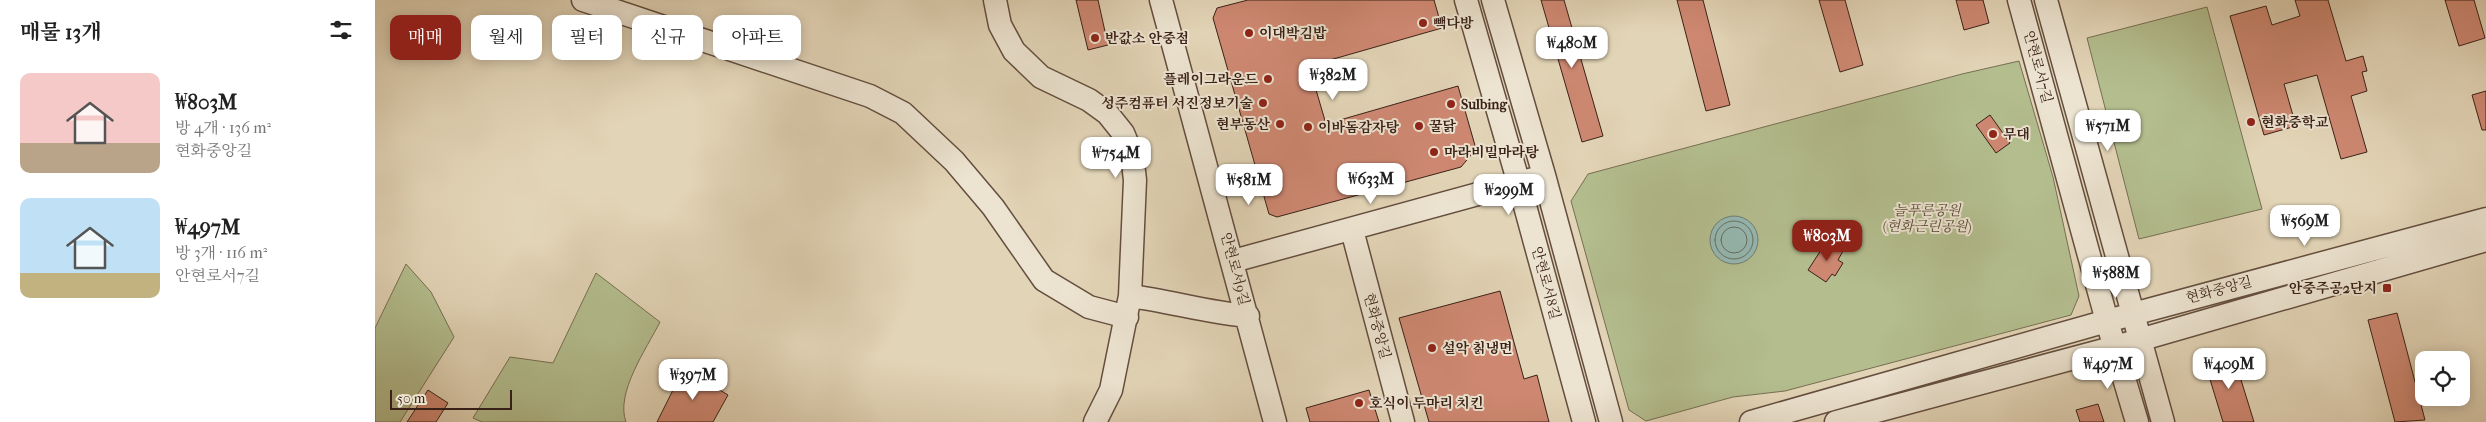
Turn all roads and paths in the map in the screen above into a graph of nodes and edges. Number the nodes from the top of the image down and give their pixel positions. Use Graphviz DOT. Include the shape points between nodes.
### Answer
graph roads {
  1 [pos="583,0"];
  2 [pos="995,0"];
  3 [pos="1161,0"];
  4 [pos="1174,0"];
  5 [pos="1466,0"];
  6 [pos="1493,0"];
  7 [pos="2019,0"];
  8 [pos="2046,0"];
  9 [pos="1544,175"];
  10 [pos="1519,184"];
  11 [pos="2486,219"];
  12 [pos="1352,230"];
  13 [pos="2486,240"];
  14 [pos="1238,260"];
  15 [pos="1129,306"];
  16 [pos="2134,313"];
  17 [pos="1248,316"];
  18 [pos="2107,321"];
  19 [pos="2140,340"];
  20 [pos="2115,347"];
  21 [pos="1095,422"];
  22 [pos="1275,422"];
  23 [pos="1284,422"];
  24 [pos="1403,422"];
  25 [pos="1584,422"];
  26 [pos="1611,422"];
  27 [pos="1751,422"];
  28 [pos="1836,422"];
  29 [pos="2137,422"];
  30 [pos="2163,422"];
  1 -- 15 [label="street" via="870,96 903,113 954,161 993,208 1044,280 1089,307"];
  2 -- 15 [label="street" via="1000,25 1014,51 1041,77 1089,100 1107,113 1123,133 1135,168"];
  3 -- 14 [label="street, 안현로서9길"];
  4 -- 14 [label="street, 안현로서9길"];
  5 -- 10 [label="street, 안현로서8길"];
  6 -- 9 [label="street, 안현로서8길"];
  7 -- 18 [label="street, 안현로서7길"];
  8 -- 16 [label="street, 안현로서7길"];
  9 -- 10 [label="street"];
  9 -- 26 [label="street, 안현로서8길"];
  10 -- 12 [label="street"];
  10 -- 25 [label="street, 안현로서8길"];
  11 -- 16 [label="street, 현화중앙길"];
  12 -- 14 [label="street"];
  12 -- 24 [label="street, 현화중앙길"];
  13 -- 19 [label="street"];
  14 -- 17 [label="street, 안현로서9길"];
  14 -- 23 [label="street, 안현로서9길"];
  15 -- 17 [label="street" via="1161,300 1220,314"];
  15 -- 21 [label="street" via="1111,390"];
  16 -- 18 [label="street, 현화중앙길"];
  16 -- 19 [label="street, 안현로서7길"];
  17 -- 22 [label="street, 안현로서9길"];
  18 -- 20 [label="street, 안현로서7길"];
  18 -- 27 [label="street, 현화중앙길"];
  19 -- 20 [label="street"];
  19 -- 30 [label="street, 안현로서7길"];
  20 -- 28 [label="street"];
  20 -- 29 [label="street, 안현로서7길"];
}
